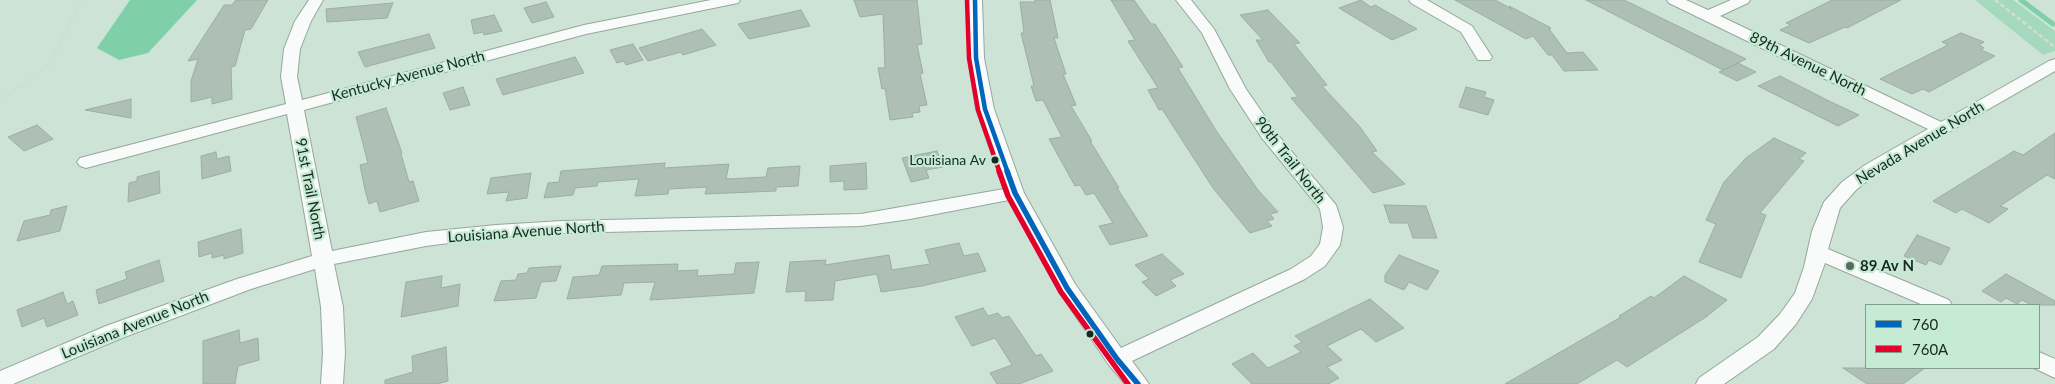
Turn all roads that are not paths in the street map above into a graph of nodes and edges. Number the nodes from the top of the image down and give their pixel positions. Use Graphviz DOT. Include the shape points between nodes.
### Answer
graph roads {
  1 [pos="316,0"];
  2 [pos="733,0"];
  3 [pos="975,0"];
  4 [pos="1184,0"];
  5 [pos="1416,0"];
  6 [pos="1674,0"];
  7 [pos="1743,0"];
  8 [pos="1708,16"];
  9 [pos="1484,57"];
  10 [pos="2055,64"];
  11 [pos="295,106"];
  12 [pos="1942,129"];
  13 [pos="86,162"];
  14 [pos="1015,193"];
  15 [pos="1818,252"];
  16 [pos="324,260"];
  17 [pos="1940,304"];
  18 [pos="1117,359"];
  19 [pos="2040,361"];
  20 [pos="2055,370"];
  21 [pos="0,380"];
  22 [pos="332,384"];
  23 [pos="1138,384"];
  24 [pos="1708,384"];
  1 -- 11 [label="street, 91st Trail North" via="292,49 289,77"];
  2 -- 11 [label="street, Kentucky Avenue North" via="584,30"];
  3 -- 14 [label="street" via="976,58 985,109"];
  4 -- 18 [label="street, 90th Trail North" via="1208,32 1238,90 1271,138 1329,209 1333,226 1330,245 1318,261 1298,274"];
  5 -- 9 [label="street" via="1467,29"];
  6 -- 8 [label="street, 89th Avenue North"];
  7 -- 8 [label="street"];
  8 -- 12 [label="street, 89th Avenue North"];
  10 -- 12 [label="street, Nevada Avenue North"];
  11 -- 13 [label="street, Kentucky Avenue North"];
  11 -- 16 [label="street, 91st Trail North"];
  12 -- 15 [label="street, Nevada Avenue North" via="1871,169 1849,186 1832,206"];
  14 -- 16 [label="street, Louisiana Avenue North" via="861,220 496,231 426,239"];
  14 -- 18 [label="street" via="1067,288"];
  15 -- 17 [label="street"];
  15 -- 24 [label="street, Nevada Avenue North" via="1804,294 1788,319 1766,343"];
  16 -- 21 [label="street, Louisiana Avenue North" via="197,300"];
  16 -- 22 [label="street, 91st Trail North" via="332,307"];
  18 -- 23 [label="street"];
  19 -- 20 [label="street"];
}
